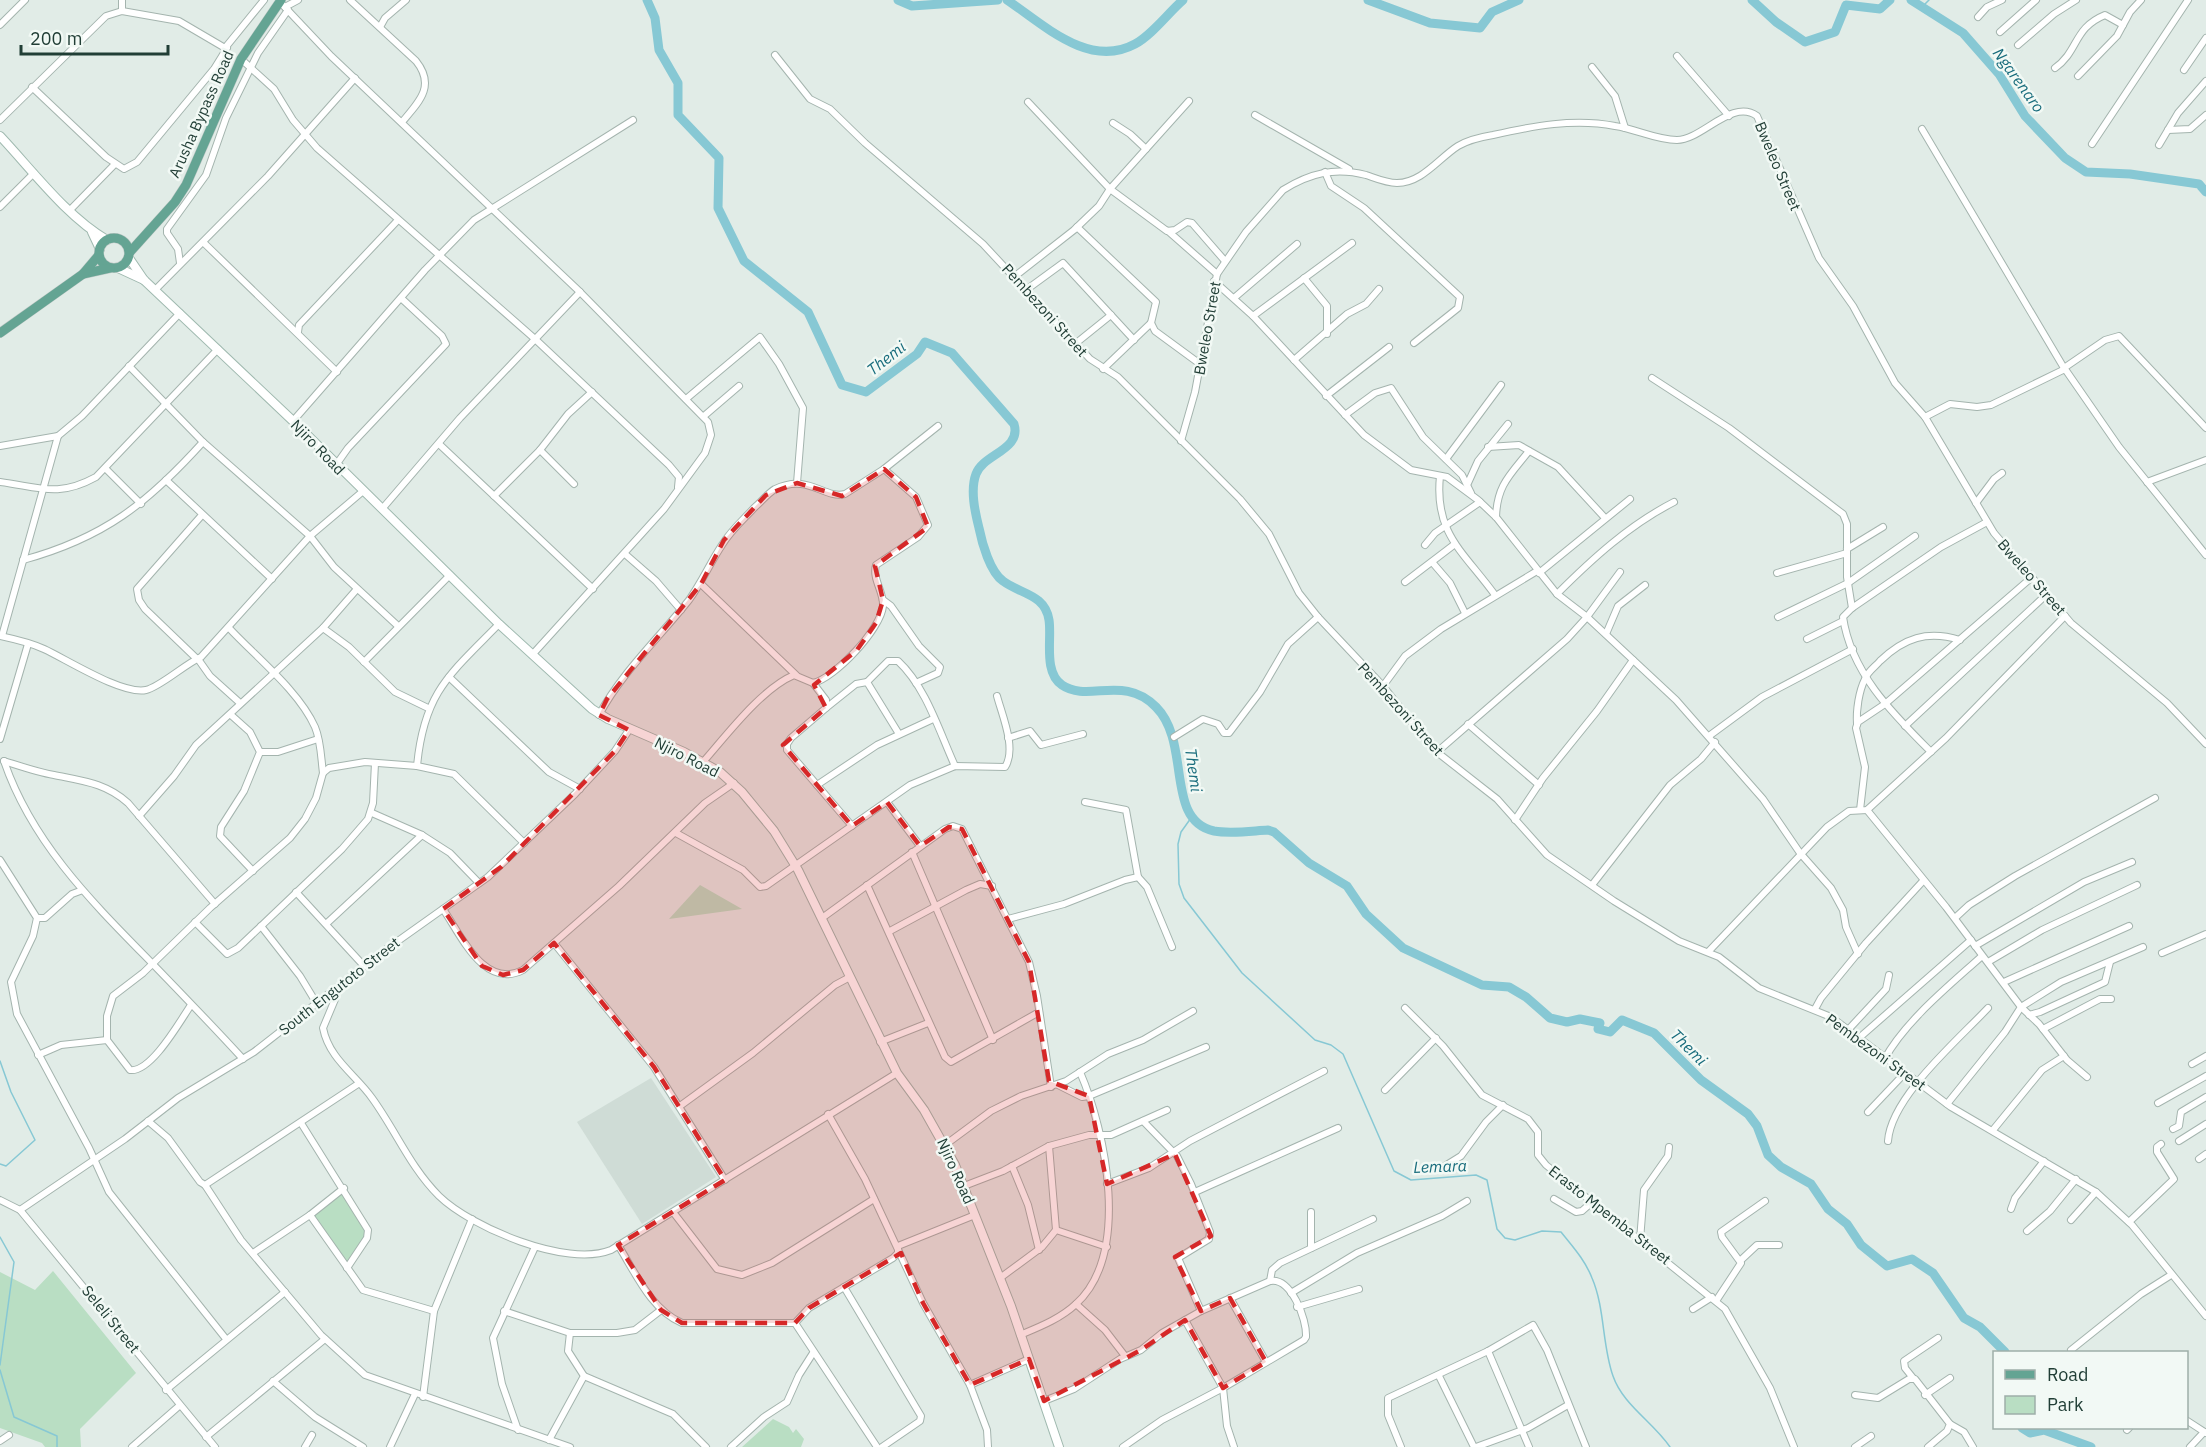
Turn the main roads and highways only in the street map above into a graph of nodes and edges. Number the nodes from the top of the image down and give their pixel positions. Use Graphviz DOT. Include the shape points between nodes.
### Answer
graph roads {
  1 [pos="281,6"];
  2 [pos="142,236"];
  3 [pos="119,239"];
  4 [pos="99,252"];
  5 [pos="129,255"];
  6 [pos="114,268"];
  7 [pos="82,274"];
  8 [pos="0,333"];
  1 -- 2 [label="main road, Arusha Bypass Road" via="241,59 186,185"];
  2 -- 3 [label="main road"];
  2 -- 5 [label="main road, Arusha Bypass Road"];
  3 -- 4 [label="main road" via="107,240"];
  3 -- 5 [label="main road" via="126,244"];
  4 -- 6 [label="main road" via="102,263"];
  4 -- 7 [label="main road"];
  5 -- 6 [label="main road, Arusha Bypass Road"];
  6 -- 7 [label="main road"];
  7 -- 8 [label="main road"];
}
